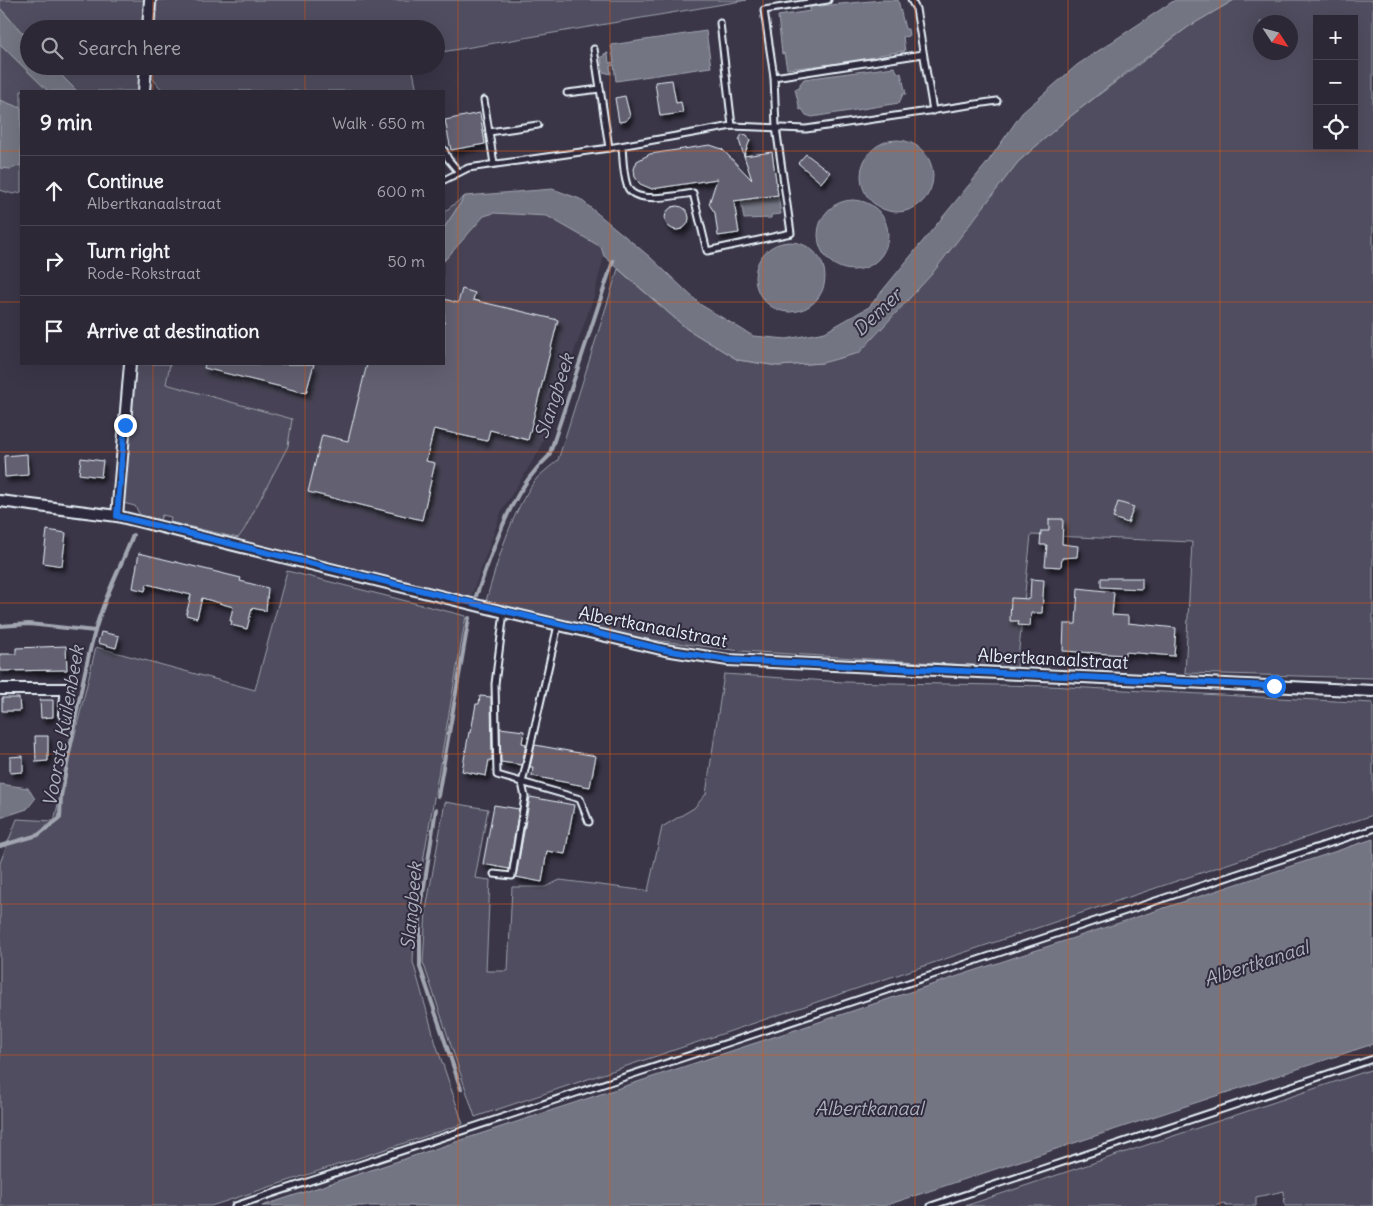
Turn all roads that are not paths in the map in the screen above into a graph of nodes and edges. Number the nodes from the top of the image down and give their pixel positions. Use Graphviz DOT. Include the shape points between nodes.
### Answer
graph roads {
  1 [pos="150,0"];
  2 [pos="828,0"];
  3 [pos="911,0"];
  4 [pos="149,20"];
  5 [pos="720,23"];
  6 [pos="594,49"];
  7 [pos="923,54"];
  8 [pos="145,75"];
  9 [pos="774,77"];
  10 [pos="600,89"];
  11 [pos="144,90"];
  12 [pos="567,93"];
  13 [pos="484,100"];
  14 [pos="997,101"];
  15 [pos="933,110"];
  16 [pos="538,125"];
  17 [pos="732,126"];
  18 [pos="776,127"];
  19 [pos="489,132"];
  20 [pos="622,146"];
  21 [pos="609,148"];
  22 [pos="445,152"];
  23 [pos="494,164"];
  24 [pos="459,172"];
  25 [pos="445,179"];
  26 [pos="130,365"];
  27 [pos="0,501"];
  28 [pos="117,516"];
  29 [pos="504,612"];
  30 [pos="558,624"];
  31 [pos="0,689"];
  32 [pos="1373,690"];
  33 [pos="64,714"];
  34 [pos="522,783"];
  35 [pos="590,822"];
  36 [pos="1373,829"];
  37 [pos="494,874"];
  38 [pos="1373,1059"];
  39 [pos="235,1206"];
  40 [pos="931,1206"];
  1 -- 4 [label="street"];
  2 -- 9 [label="lane" via="764,10"];
  3 -- 7 [label="lane" via="916,9"];
  5 -- 17 [label="lane"];
  6 -- 10 [label="lane"];
  7 -- 9 [label="lane"];
  7 -- 15 [label="lane"];
  8 -- 11 [label="street"];
  9 -- 18 [label="lane"];
  10 -- 12 [label="lane"];
  10 -- 21 [label="lane"];
  13 -- 19 [label="lane"];
  14 -- 15 [label="lane"];
  15 -- 18 [label="lane" via="806,129"];
  16 -- 19 [label="lane"];
  17 -- 18 [label="lane"];
  17 -- 20 [label="lane"];
  18 -- 20 [label="lane" via="791,233 707,251 693,193 648,198 634,195 627,188"];
  19 -- 23 [label="lane"];
  20 -- 21 [label="lane"];
  21 -- 23 [label="lane"];
  22 -- 24 [label="lane"];
  23 -- 24 [label="lane"];
  24 -- 25 [label="lane"];
  26 -- 28 [label="street"];
  27 -- 28 [label="street, Albertkanaalstraat"];
  28 -- 29 [label="street, Albertkanaalstraat"];
  29 -- 30 [label="street, Albertkanaalstraat"];
  29 -- 34 [label="lane" via="494,684 497,775"];
  30 -- 32 [label="street, Albertkanaalstraat" via="665,650 728,660"];
  30 -- 34 [label="lane"];
  31 -- 33 [label="street" via="67,689"];
  34 -- 35 [label="lane" via="580,799"];
  34 -- 37 [label="lane" via="525,797 512,876"];
  36 -- 39 [label="lane"];
  38 -- 40 [label="lane"];
}
